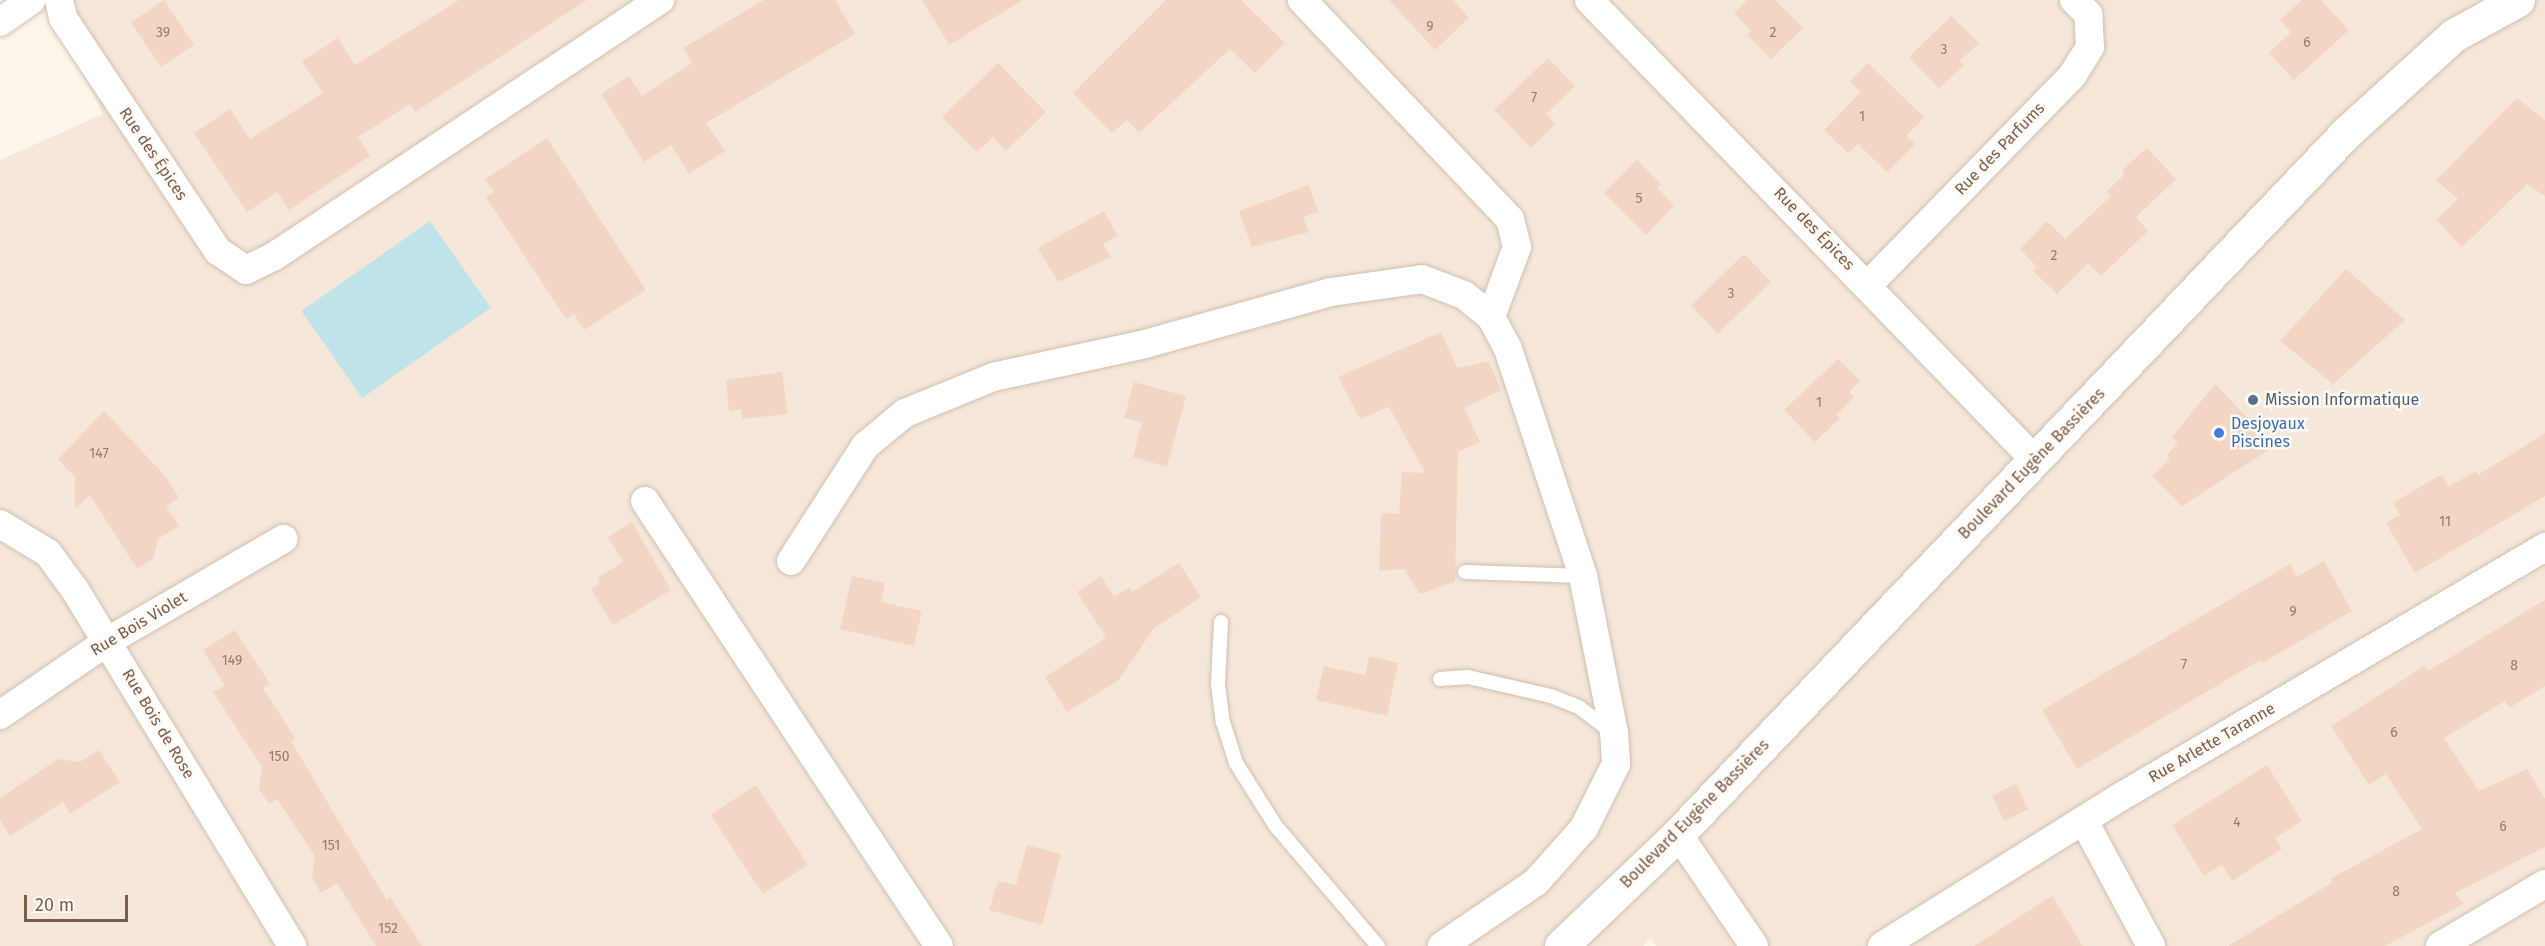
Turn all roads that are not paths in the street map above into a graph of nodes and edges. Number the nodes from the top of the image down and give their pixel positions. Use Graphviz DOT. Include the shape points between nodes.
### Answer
graph roads {
  1 [pos="31,0"];
  2 [pos="59,0"];
  3 [pos="660,0"];
  4 [pos="1302,0"];
  5 [pos="1589,0"];
  6 [pos="2074,0"];
  7 [pos="2517,0"];
  8 [pos="0,22"];
  9 [pos="1868,285"];
  10 [pos="1491,317"];
  11 [pos="2035,460"];
  12 [pos="645,501"];
  13 [pos="0,524"];
  14 [pos="283,539"];
  15 [pos="2545,547"];
  16 [pos="791,561"];
  17 [pos="1465,572"];
  18 [pos="1584,576"];
  19 [pos="1221,622"];
  20 [pos="108,641"];
  21 [pos="1440,679"];
  22 [pos="0,715"];
  23 [pos="1614,733"];
  24 [pos="2084,821"];
  25 [pos="1678,834"];
  26 [pos="2545,884"];
  27 [pos="292,946"];
  28 [pos="939,946"];
  29 [pos="1378,946"];
  30 [pos="1442,946"];
  31 [pos="1561,946"];
  32 [pos="1754,946"];
  33 [pos="1882,946"];
  34 [pos="2151,946"];
  35 [pos="2440,946"];
  1 -- 8 [label="street"];
  2 -- 3 [label="street, Rue des Épices" via="63,18 218,251 246,270 273,257"];
  4 -- 10 [label="street" via="1510,219 1517,247"];
  5 -- 9 [label="street, Rue des Épices"];
  6 -- 9 [label="street, Rue des Parfums" via="2088,14 2090,47 2072,76"];
  7 -- 11 [label="street, Boulevard Eugène Bassières" via="2454,36 2348,131"];
  9 -- 11 [label="street, Rue des Épices"];
  10 -- 16 [label="street" via="1464,295 1422,279 1331,292 1144,344 993,377 905,413 865,446"];
  10 -- 18 [label="street" via="1508,349"];
  11 -- 25 [label="street, Boulevard Eugène Bassières"];
  12 -- 28 [label="street"];
  13 -- 20 [label="street, Rue Bois de Rose" via="48,553"];
  14 -- 20 [label="street, Rue Bois Violet"];
  15 -- 24 [label="street, Rue Arlette Taranne"];
  17 -- 18 [label="lane"];
  18 -- 23 [label="street"];
  19 -- 29 [label="lane" via="1218,684 1222,722 1236,763 1282,834"];
  20 -- 22 [label="street, Rue Bois Violet"];
  20 -- 27 [label="street, Rue Bois de Rose"];
  21 -- 23 [label="lane" via="1468,677 1551,696 1580,708"];
  23 -- 30 [label="street" via="1616,764 1584,828 1536,882"];
  24 -- 33 [label="street, Rue Arlette Taranne"];
  24 -- 34 [label="street"];
  25 -- 31 [label="street, Boulevard Eugène Bassières"];
  25 -- 32 [label="street"];
  26 -- 35 [label="street"];
}
